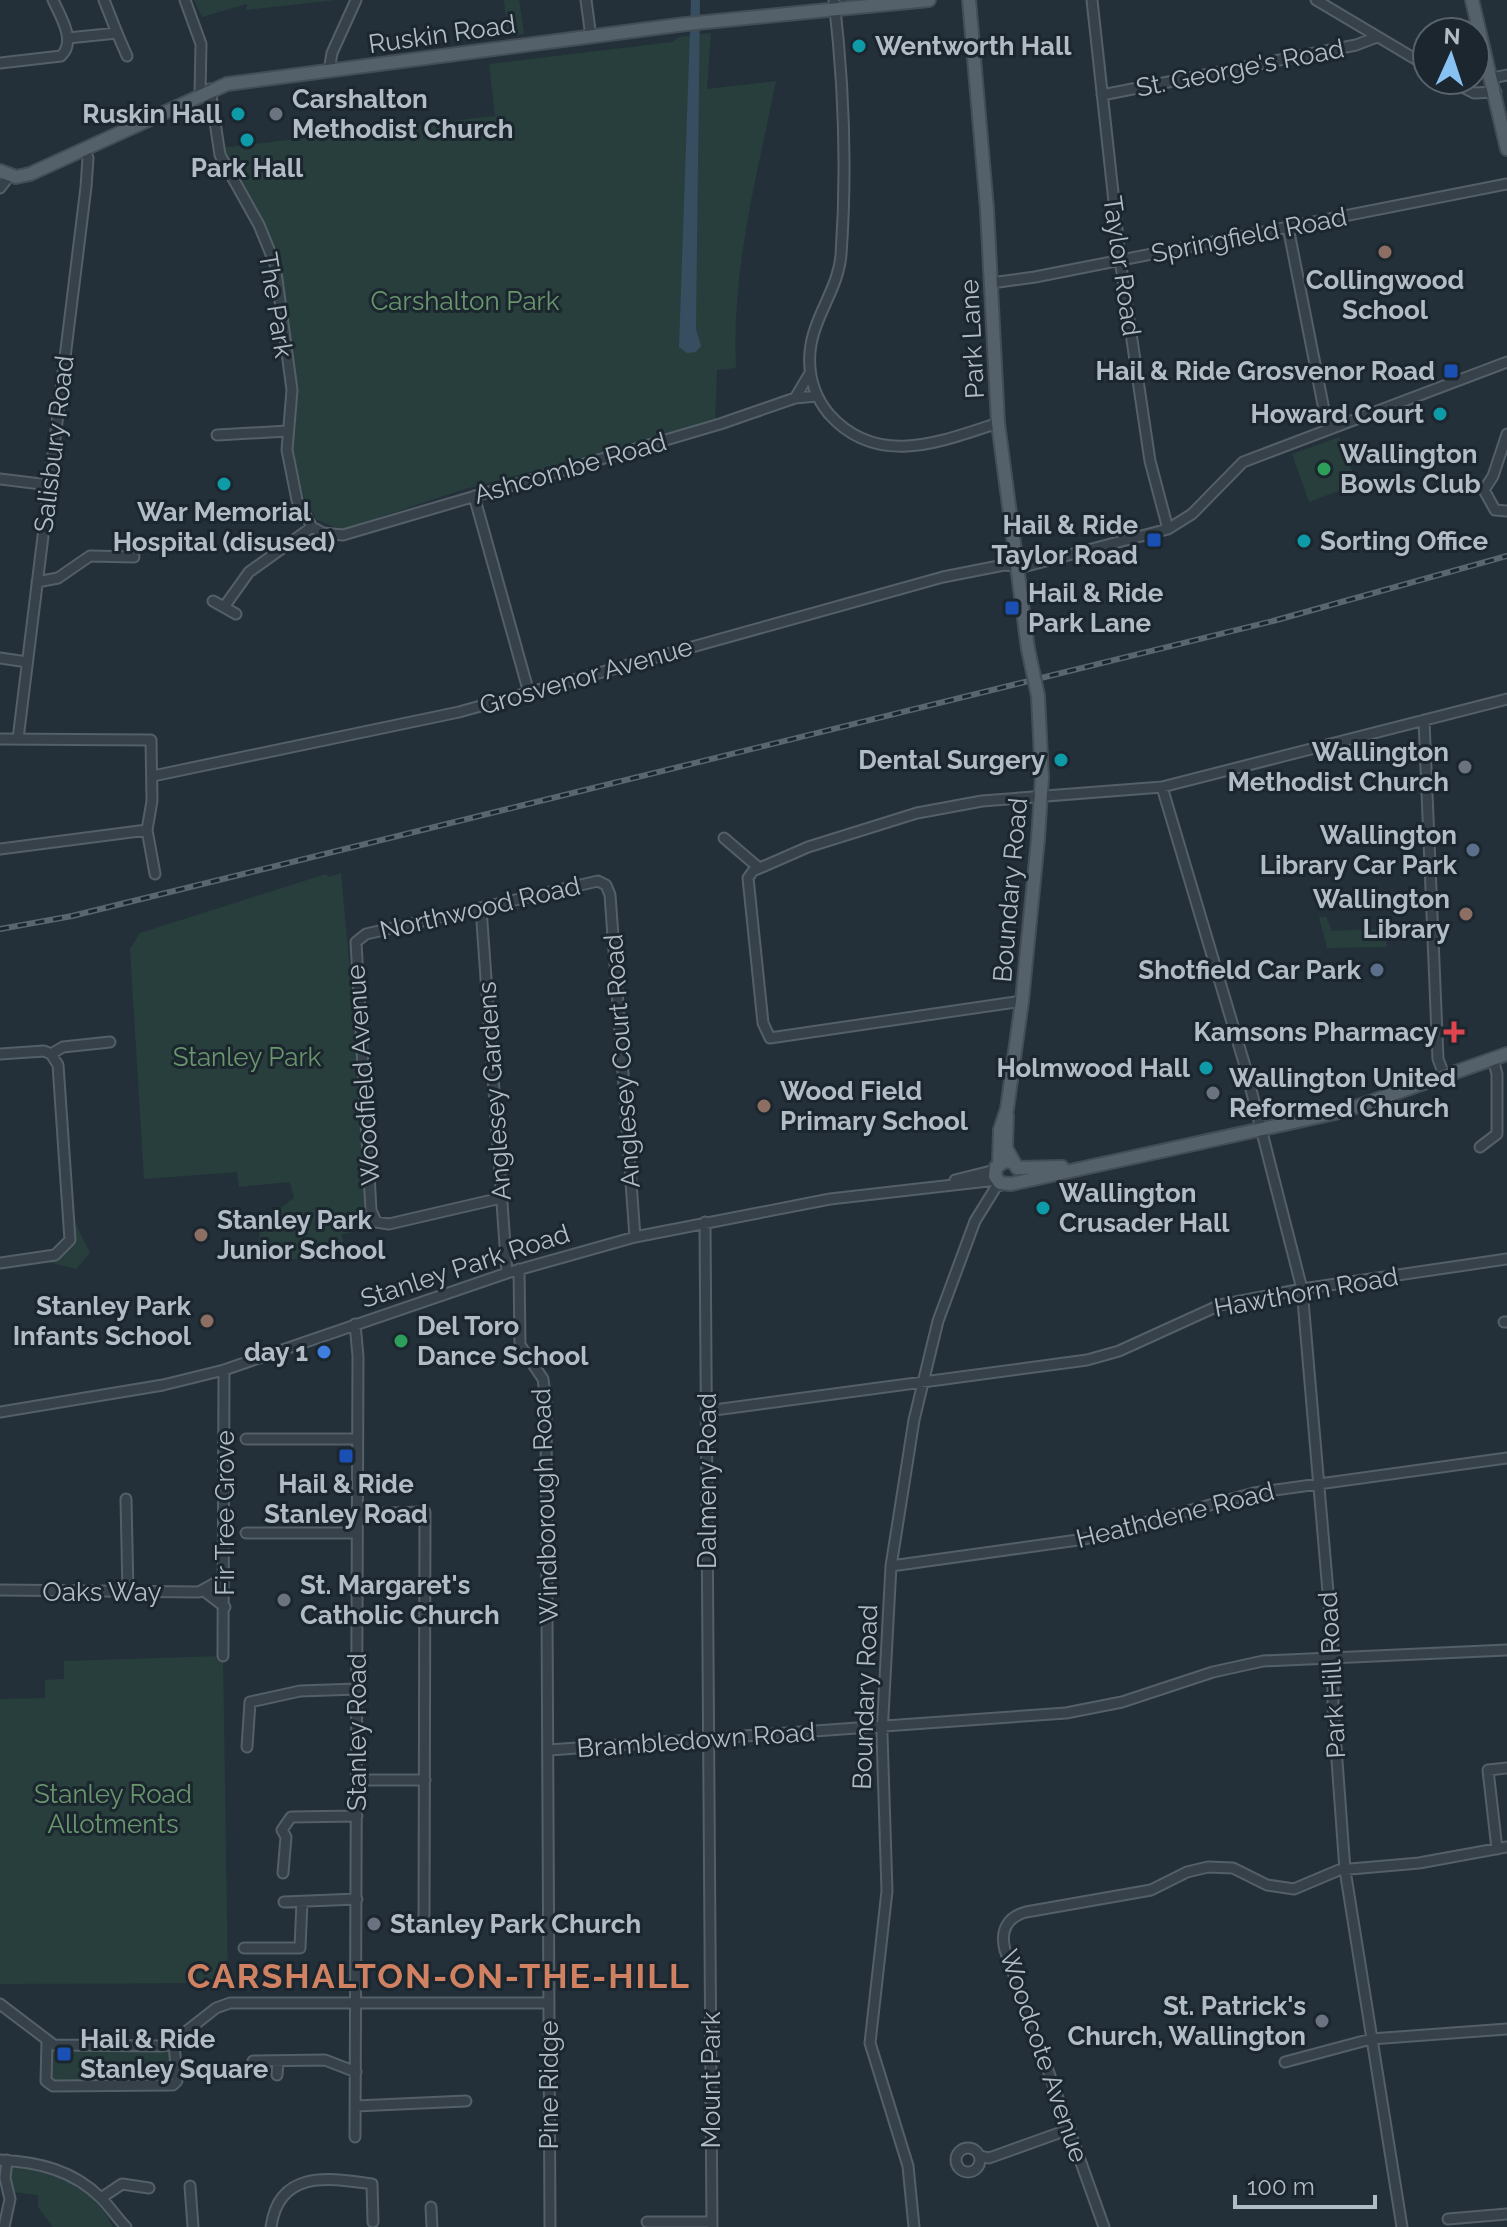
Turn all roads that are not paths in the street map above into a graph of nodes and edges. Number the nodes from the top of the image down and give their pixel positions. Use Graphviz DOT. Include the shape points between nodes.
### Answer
graph roads {
  1 [pos="53,0"];
  2 [pos="104,0"];
  3 [pos="185,0"];
  4 [pos="356,0"];
  5 [pos="586,0"];
  6 [pos="929,0"];
  7 [pos="969,0"];
  8 [pos="1092,0"];
  9 [pos="1316,0"];
  10 [pos="1472,0"];
  11 [pos="835,4"];
  12 [pos="117,33"];
  13 [pos="591,37"];
  14 [pos="1377,37"];
  15 [pos="68,38"];
  16 [pos="127,56"];
  17 [pos="1411,57"];
  18 [pos="0,63"];
  19 [pos="329,71"];
  20 [pos="1507,75"];
  21 [pos="1492,78"];
  22 [pos="205,92"];
  23 [pos="1491,92"];
  24 [pos="1496,92"];
  25 [pos="1102,95"];
  26 [pos="84,149"];
  27 [pos="1507,149"];
  28 [pos="5,173"];
  29 [pos="1507,184"];
  30 [pos="0,188"];
  31 [pos="1288,227"];
  32 [pos="1122,260"];
  33 [pos="991,283"];
  34 [pos="1507,362"];
  35 [pos="810,373"];
  36 [pos="817,396"];
  37 [pos="795,398"];
  38 [pos="998,423"];
  39 [pos="1328,430"];
  40 [pos="287,431"];
  41 [pos="1507,434"];
  42 [pos="217,435"];
  43 [pos="0,479"];
  44 [pos="49,485"];
  45 [pos="474,496"];
  46 [pos="1507,511"];
  47 [pos="312,527"];
  48 [pos="1168,529"];
  49 [pos="134,557"];
  50 [pos="1016,566"];
  51 [pos="37,582"];
  52 [pos="213,601"];
  53 [pos="224,607"];
  54 [pos="236,614"];
  55 [pos="0,658"];
  56 [pos="27,662"];
  57 [pos="1033,675"];
  58 [pos="529,693"];
  59 [pos="1507,699"];
  60 [pos="1424,720"];
  61 [pos="0,739"];
  62 [pos="18,739"];
  63 [pos="153,776"];
  64 [pos="1162,787"];
  65 [pos="1041,796"];
  66 [pos="147,830"];
  67 [pos="724,838"];
  68 [pos="0,849"];
  69 [pos="759,868"];
  70 [pos="155,874"];
  71 [pos="606,885"];
  72 [pos="481,908"];
  73 [pos="356,942"];
  74 [pos="1022,1001"];
  75 [pos="110,1042"];
  76 [pos="0,1054"];
  77 [pos="51,1054"];
  78 [pos="1507,1054"];
  79 [pos="1493,1059"];
  80 [pos="1445,1077"];
  81 [pos="1262,1129"];
  82 [pos="1480,1147"];
  83 [pos="1005,1173"];
  84 [pos="501,1198"];
  85 [pos="705,1222"];
  86 [pos="635,1237"];
  87 [pos="1507,1259"];
  88 [pos="0,1263"];
  89 [pos="519,1269"];
  90 [pos="507,1273"];
  91 [pos="1302,1289"];
  92 [pos="355,1324"];
  93 [pos="224,1370"];
  94 [pos="923,1380"];
  95 [pos="707,1411"];
  96 [pos="0,1412"];
  97 [pos="246,1439"];
  98 [pos="357,1439"];
  99 [pos="1507,1458"];
  100 [pos="1318,1484"];
  101 [pos="126,1499"];
  102 [pos="357,1514"];
  103 [pos="246,1533"];
  104 [pos="357,1533"];
  105 [pos="891,1566"];
  106 [pos="226,1577"];
  107 [pos="0,1590"];
  108 [pos="204,1591"];
  109 [pos="128,1592"];
  110 [pos="225,1607"];
  111 [pos="1507,1650"];
  112 [pos="223,1656"];
  113 [pos="1332,1659"];
  114 [pos="357,1689"];
  115 [pos="882,1727"];
  116 [pos="709,1740"];
  117 [pos="247,1747"];
  118 [pos="549,1750"];
  119 [pos="1507,1768"];
  120 [pos="356,1780"];
  121 [pos="425,1780"];
  122 [pos="357,1816"];
  123 [pos="1502,1848"];
  124 [pos="1345,1870"];
  125 [pos="283,1873"];
  126 [pos="357,1899"];
  127 [pos="284,1902"];
  128 [pos="302,1902"];
  129 [pos="424,1928"];
  130 [pos="244,1948"];
  131 [pos="356,2003"];
  132 [pos="549,2003"];
  133 [pos="0,2004"];
  134 [pos="1507,2029"];
  135 [pos="1371,2039"];
  136 [pos="47,2041"];
  137 [pos="174,2042"];
  138 [pos="253,2061"];
  139 [pos="278,2061"];
  140 [pos="1285,2062"];
  141 [pos="356,2072"];
  142 [pos="277,2075"];
  143 [pos="466,2101"];
  144 [pos="356,2106"];
  145 [pos="1070,2129"];
  146 [pos="355,2137"];
  147 [pos="984,2157"];
  148 [pos="4,2160"];
  149 [pos="190,2186"];
  150 [pos="149,2188"];
  151 [pos="101,2198"];
  152 [pos="431,2207"];
  153 [pos="1507,2214"];
  154 [pos="1448,2219"];
  155 [pos="373,2222"];
  156 [pos="647,2222"];
  157 [pos="712,2224"];
  158 [pos="1402,2224"];
  159 [pos="121,2225"];
  160 [pos="4,2227"];
  161 [pos="193,2227"];
  162 [pos="271,2227"];
  163 [pos="432,2227"];
  164 [pos="550,2227"];
  165 [pos="914,2227"];
  166 [pos="1104,2227"];
  1 -- 15 [label="street"];
  2 -- 12 [label="street"];
  3 -- 22 [label="street, The Park" via="201,44"];
  4 -- 19 [label="street"];
  5 -- 13 [label="street"];
  6 -- 11 [label="main road, Ruskin Road" via="849,9"];
  7 -- 33 [label="main road, Park Lane"];
  8 -- 25 [label="street, Taylor Road"];
  9 -- 14 [label="street"];
  10 -- 21 [label="main road"];
  11 -- 13 [label="main road, Ruskin Road"];
  11 -- 35 [label="street" via="847,173 840,270 813,332"];
  12 -- 15 [label="street"];
  12 -- 16 [label="street"];
  13 -- 19 [label="main road, Ruskin Road"];
  14 -- 17 [label="street"];
  14 -- 25 [label="street, St. George's Road"];
  15 -- 18 [label="street" via="61,56"];
  19 -- 22 [label="main road, Ruskin Road" via="227,84"];
  20 -- 21 [label="street"];
  21 -- 24 [label="main road"];
  22 -- 26 [label="main road, Ruskin Road"];
  22 -- 40 [label="street, The Park" via="220,155 275,264 292,390"];
  23 -- 24 [label="street"];
  24 -- 27 [label="main road"];
  25 -- 32 [label="street, Taylor Road"];
  26 -- 28 [label="main road, Ruskin Road" via="30,174"];
  26 -- 44 [label="street, Salisbury Road" via="88,163"];
  28 -- 30 [label="street"];
  29 -- 31 [label="street, Springfield Road"];
  31 -- 32 [label="street, Springfield Road"];
  31 -- 39 [label="street"];
  32 -- 33 [label="street, Springfield Road"];
  32 -- 48 [label="street, Taylor Road" via="1147,442"];
  33 -- 38 [label="main road, Park Lane"];
  34 -- 39 [label="street"];
  35 -- 36 [label="street"];
  35 -- 37 [label="street"];
  36 -- 37 [label="street, Ashcombe Road"];
  36 -- 38 [label="street" via="841,427 882,447 922,446"];
  37 -- 45 [label="street, Ashcombe Road"];
  38 -- 50 [label="main road, Park Lane"];
  39 -- 48 [label="street" via="1237,466 1192,514"];
  40 -- 42 [label="street"];
  40 -- 47 [label="street, The Park" via="297,500"];
  41 -- 46 [label="street" via="1484,490 1495,510"];
  43 -- 44 [label="street"];
  44 -- 51 [label="street, Salisbury Road"];
  45 -- 47 [label="street, Ashcombe Road" via="343,535"];
  45 -- 58 [label="street"];
  47 -- 53 [label="street" via="249,572"];
  48 -- 50 [label="street, Grosvenor Avenue"];
  49 -- 51 [label="street" via="90,556 58,578"];
  50 -- 57 [label="main road, Park Lane, bridge"];
  50 -- 58 [label="street, Grosvenor Avenue" via="943,577"];
  51 -- 56 [label="street, Salisbury Road"];
  52 -- 53 [label="street"];
  53 -- 54 [label="street"];
  55 -- 56 [label="street"];
  56 -- 62 [label="street, Salisbury Road"];
  57 -- 65 [label="main road, Boundary Road, bridge"];
  58 -- 63 [label="street, Grosvenor Avenue"];
  59 -- 60 [label="street"];
  60 -- 64 [label="street"];
  60 -- 80 [label="street" via="1438,1059"];
  61 -- 62 [label="street"];
  62 -- 63 [label="street" via="151,740"];
  63 -- 66 [label="street"];
  64 -- 65 [label="street"];
  64 -- 81 [label="street, Park Hill Road"];
  65 -- 69 [label="street" via="906,815"];
  65 -- 74 [label="main road, Boundary Road"];
  66 -- 68 [label="street"];
  66 -- 70 [label="street"];
  67 -- 69 [label="street"];
  69 -- 74 [label="street" via="748,883 763,1023 770,1038"];
  71 -- 72 [label="street, Northwood Road" via="594,881"];
  71 -- 86 [label="street, Anglesey Court Road"];
  72 -- 73 [label="street, Northwood Road" via="366,934"];
  72 -- 84 [label="street, Anglesey Gardens"];
  73 -- 84 [label="street, Woodfield Avenue" via="371,1210 376,1222 389,1224"];
  74 -- 83 [label="main road, Boundary Road" via="1000,1130"];
  75 -- 77 [label="street" via="63,1047"];
  76 -- 77 [label="street"];
  77 -- 88 [label="street" via="58,1065 70,1240 55,1255"];
  78 -- 79 [label="main road, Stanley Park Road"];
  79 -- 80 [label="main road, Stanley Park Road"];
  79 -- 82 [label="street" via="1497,1130"];
  80 -- 81 [label="main road, Stanley Park Road" via="1344,1111"];
  81 -- 83 [label="main road, Stanley Park Road" via="1073,1168"];
  81 -- 91 [label="street, Park Hill Road"];
  83 -- 85 [label="street, Stanley Park Road"];
  83 -- 94 [label="street, Boundary Road" via="983,1205 947,1293"];
  84 -- 90 [label="street, Anglesey Gardens"];
  85 -- 86 [label="street, Stanley Park Road"];
  85 -- 95 [label="street, Dalmeny Road"];
  86 -- 89 [label="street, Stanley Park Road"];
  87 -- 91 [label="street, Hawthorn Road"];
  89 -- 90 [label="street, Stanley Park Road"];
  89 -- 118 [label="street, Windborough Road" via="520,1345 546,1389"];
  90 -- 92 [label="street, Stanley Park Road"];
  91 -- 94 [label="street, Hawthorn Road" via="1210,1308 1103,1356"];
  91 -- 100 [label="street, Park Hill Road"];
  92 -- 93 [label="street, Stanley Park Road"];
  92 -- 98 [label="street, Stanley Road"];
  93 -- 96 [label="street, Stanley Park Road"];
  93 -- 106 [label="street, Fir Tree Grove"];
  94 -- 95 [label="street, Hawthorn Road"];
  94 -- 105 [label="street, Boundary Road"];
  95 -- 116 [label="street, Dalmeny Road"];
  97 -- 98 [label="street"];
  98 -- 102 [label="street, Stanley Road"];
  99 -- 100 [label="street, Heathdene Road"];
  100 -- 105 [label="street, Heathdene Road" via="1254,1493 1085,1539"];
  100 -- 113 [label="street, Park Hill Road"];
  101 -- 109 [label="street"];
  102 -- 104 [label="street, Stanley Road"];
  102 -- 121 [label="street" via="425,1512"];
  103 -- 104 [label="street"];
  104 -- 114 [label="street, Stanley Road"];
  105 -- 115 [label="street, Boundary Road"];
  106 -- 108 [label="street"];
  106 -- 110 [label="street, Fir Tree Grove"];
  107 -- 109 [label="street, Oaks Way"];
  108 -- 109 [label="street, Oaks Way"];
  108 -- 110 [label="street"];
  110 -- 112 [label="street, Fir Tree Grove"];
  111 -- 113 [label="street, Brambledown Road"];
  113 -- 115 [label="street, Brambledown Road" via="1231,1667 1084,1711"];
  113 -- 124 [label="street, Park Hill Road"];
  114 -- 117 [label="street" via="300,1691 250,1702"];
  114 -- 120 [label="street, Stanley Road"];
  115 -- 116 [label="street, Brambledown Road"];
  115 -- 165 [label="street, Boundary Road" via="887,1891 870,2043 905,2152"];
  116 -- 118 [label="street, Brambledown Road"];
  116 -- 157 [label="street, Mount Park"];
  118 -- 132 [label="street, Pine Ridge"];
  119 -- 123 [label="street" via="1488,1770"];
  120 -- 121 [label="street"];
  120 -- 122 [label="street, Stanley Road"];
  121 -- 129 [label="street"];
  122 -- 125 [label="street" via="291,1817 282,1830"];
  122 -- 126 [label="street, Stanley Road"];
  123 -- 124 [label="street, Woodcote Avenue"];
  124 -- 135 [label="street, Park Hill Road"];
  124 -- 145 [label="street, Woodcote Avenue" via="1287,1890 1233,1868 1208,1867 1151,1890 1013,1918 1003,1933 1005,1950"];
  126 -- 128 [label="street"];
  126 -- 131 [label="street, Stanley Road"];
  127 -- 128 [label="street"];
  128 -- 130 [label="street" via="300,1948"];
  131 -- 132 [label="street"];
  131 -- 137 [label="street" via="221,2005"];
  131 -- 141 [label="street, Stanley Road"];
  132 -- 164 [label="street, Pine Ridge"];
  133 -- 136 [label="street"];
  134 -- 135 [label="street"];
  135 -- 140 [label="street"];
  135 -- 158 [label="street, Park Hill Road"];
  136 -- 137 [label="street" via="146,2046"];
  136 -- 137 [label="street" via="46,2081 53,2086 173,2085"];
  138 -- 139 [label="street"];
  139 -- 141 [label="street" via="325,2060"];
  139 -- 142 [label="street"];
  141 -- 144 [label="street, Stanley Road"];
  143 -- 144 [label="street"];
  144 -- 146 [label="street, Stanley Road"];
  145 -- 147 [label="street"];
  145 -- 166 [label="street, Woodcote Avenue"];
  148 -- 151 [label="street" via="57,2169"];
  148 -- 160 [label="street" via="10,2199"];
  149 -- 161 [label="street"];
  150 -- 151 [label="street" via="122,2184"];
  151 -- 159 [label="street"];
  152 -- 163 [label="street"];
  153 -- 154 [label="street"];
  155 -- 162 [label="street" via="372,2184 320,2179 286,2193"];
  156 -- 157 [label="street"];
}
